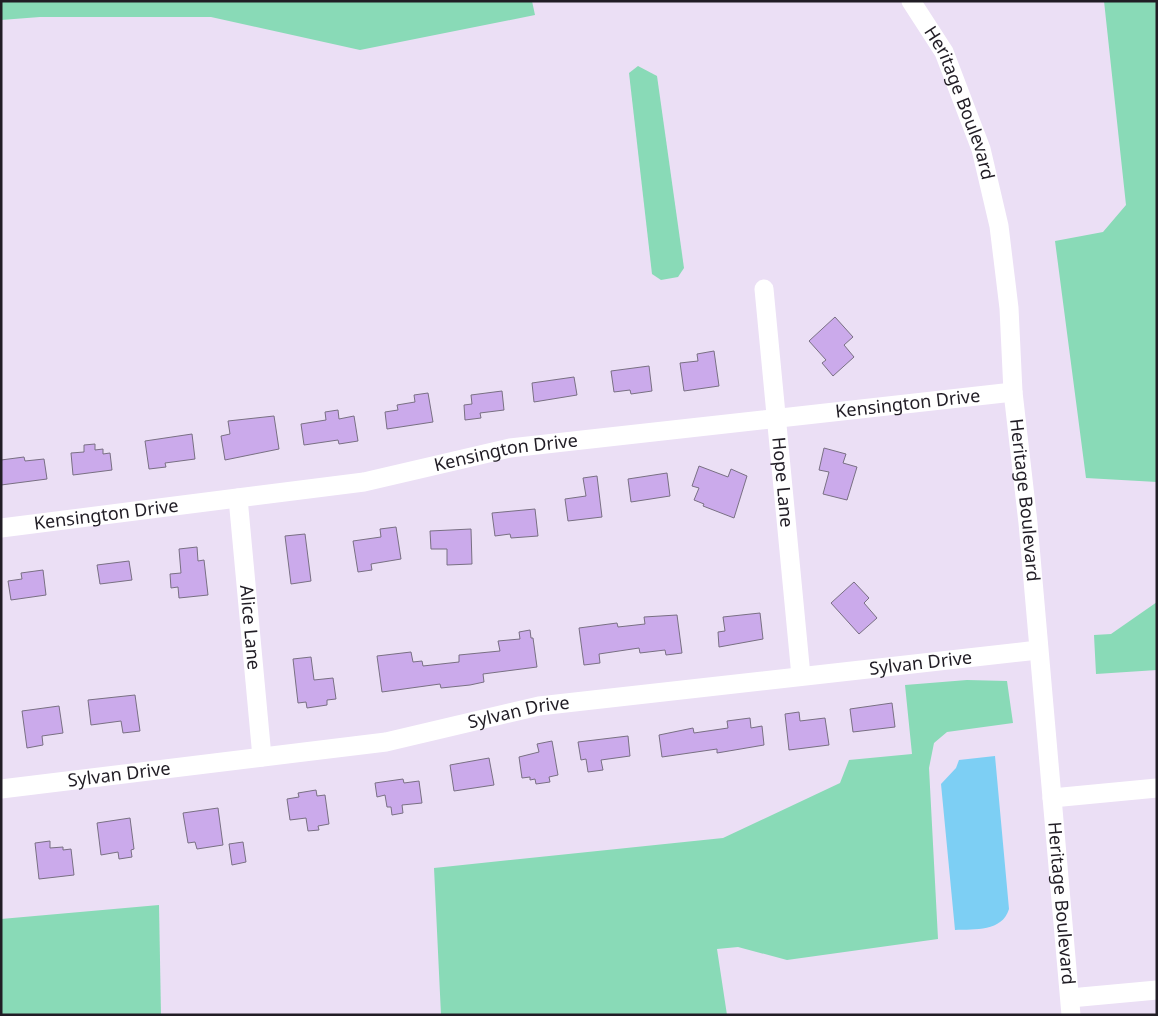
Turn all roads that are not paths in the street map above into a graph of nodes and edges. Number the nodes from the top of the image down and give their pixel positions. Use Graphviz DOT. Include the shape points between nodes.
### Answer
graph roads {
  1 [pos="911,1"];
  2 [pos="764,289"];
  3 [pos="1013,392"];
  4 [pos="776,418"];
  5 [pos="238,498"];
  6 [pos="1,528"];
  7 [pos="1038,650"];
  8 [pos="801,676"];
  9 [pos="262,757"];
  10 [pos="1157,788"];
  11 [pos="1,789"];
  12 [pos="1052,798"];
  13 [pos="1157,990"];
  14 [pos="1070,1006"];
  1 -- 3 [label="street, Heritage Boulevard" via="944,52 981,149 999,226 1009,308"];
  2 -- 4 [label="street, Hope Lane"];
  3 -- 4 [label="street, Kensington Drive"];
  3 -- 7 [label="street, Heritage Boulevard"];
  4 -- 5 [label="street, Kensington Drive" via="510,448 364,482"];
  4 -- 8 [label="street, Hope Lane"];
  5 -- 6 [label="street, Kensington Drive"];
  5 -- 9 [label="street, Alice Lane"];
  7 -- 8 [label="street, Sylvan Drive"];
  7 -- 12 [label="street, Heritage Boulevard"];
  8 -- 9 [label="street, Sylvan Drive" via="539,706 386,742"];
  9 -- 11 [label="street, Sylvan Drive"];
  10 -- 12 [label="street"];
  12 -- 14 [label="street, Heritage Boulevard"];
  13 -- 14 [label="street"];
}
